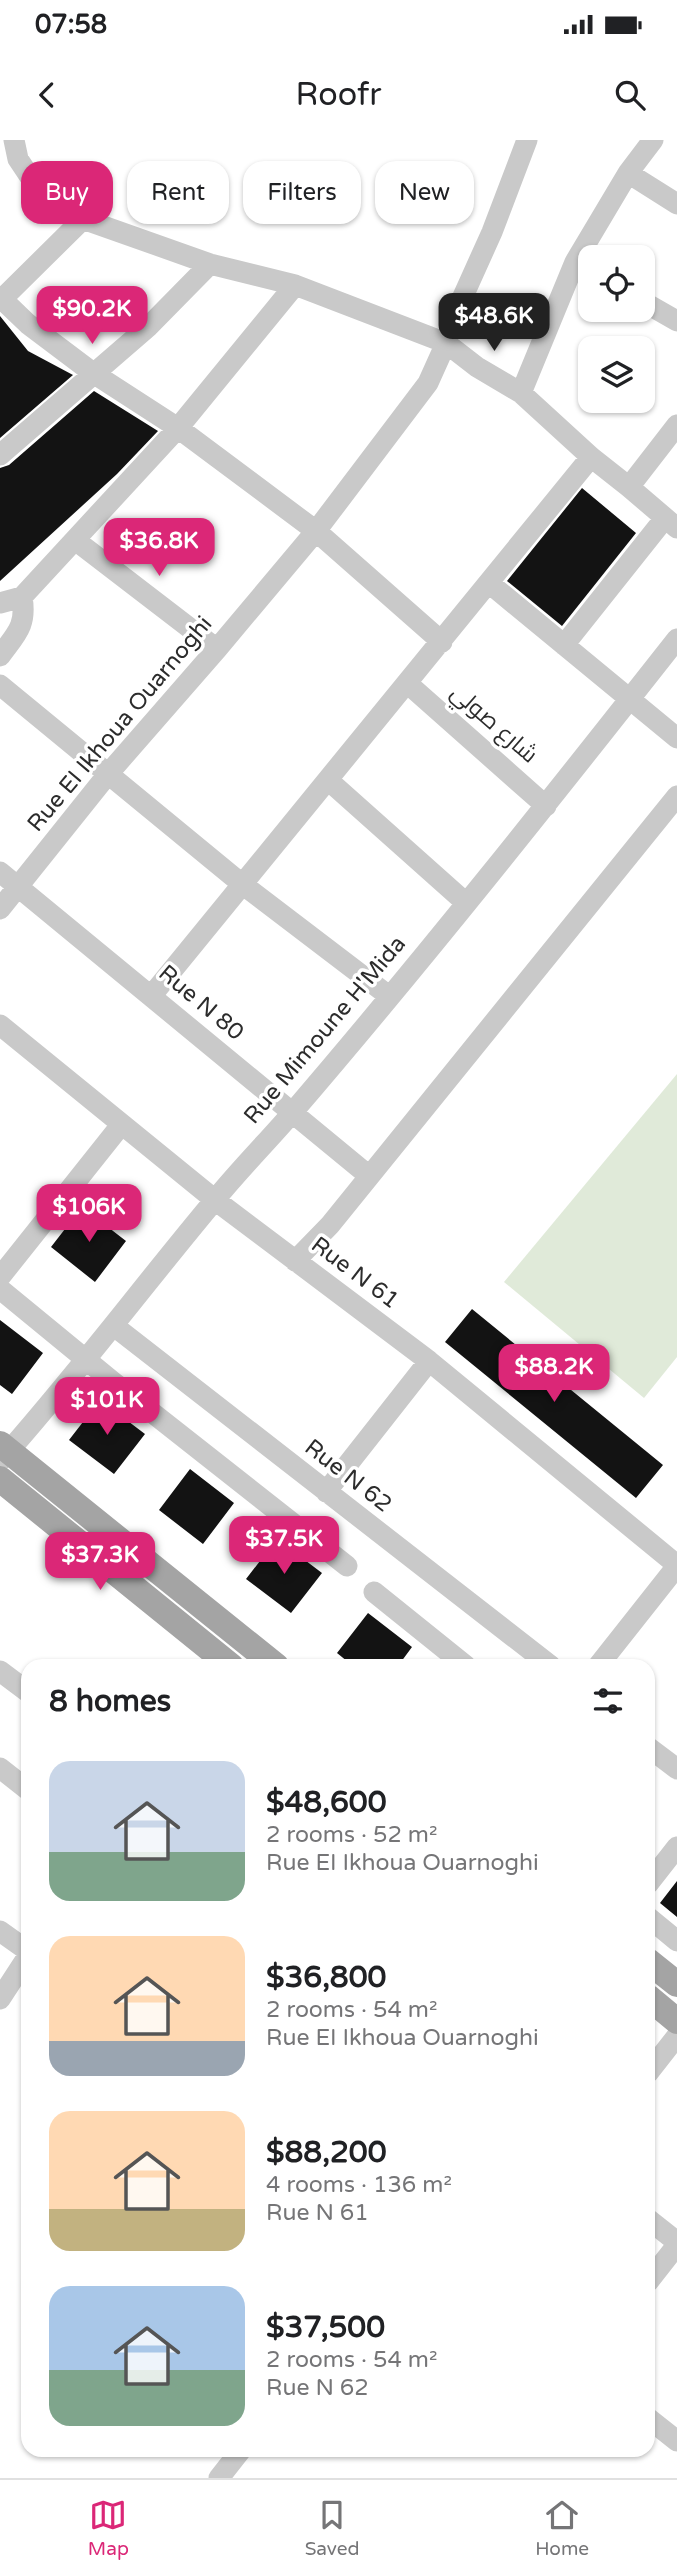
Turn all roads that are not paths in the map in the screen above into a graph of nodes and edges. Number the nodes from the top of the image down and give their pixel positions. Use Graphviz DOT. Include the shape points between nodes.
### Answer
graph roads {
  1 [pos="14,140"];
  2 [pos="527,140"];
  3 [pos="653,140"];
  4 [pos="21,164"];
  5 [pos="628,173"];
  6 [pos="677,204"];
  7 [pos="78,224"];
  8 [pos="97,224"];
  9 [pos="593,245"];
  10 [pos="210,264"];
  11 [pos="578,275"];
  12 [pos="295,285"];
  13 [pos="1,300"];
  14 [pos="655,308"];
  15 [pos="677,321"];
  16 [pos="446,343"];
  17 [pos="93,373"];
  18 [pos="521,393"];
  19 [pos="677,425"];
  20 [pos="178,428"];
  21 [pos="0,455"];
  22 [pos="591,457"];
  23 [pos="629,486"];
  24 [pos="671,523"];
  25 [pos="316,531"];
  26 [pos="75,540"];
  27 [pos="489,583"];
  28 [pos="22,597"];
  29 [pos="0,603"];
  30 [pos="677,639"];
  31 [pos="442,642"];
  32 [pos="564,645"];
  33 [pos="217,649"];
  34 [pos="0,656"];
  35 [pos="407,683"];
  36 [pos="0,685"];
  37 [pos="630,699"];
  38 [pos="677,738"];
  39 [pos="108,774"];
  40 [pos="328,780"];
  41 [pos="677,796"];
  42 [pos="546,806"];
  43 [pos="0,872"];
  44 [pos="242,884"];
  45 [pos="18,887"];
  46 [pos="466,903"];
  47 [pos="0,909"];
  48 [pos="152,995"];
  49 [pos="389,996"];
  50 [pos="0,1025"];
  51 [pos="292,1113"];
  52 [pos="121,1125"];
  53 [pos="368,1175"];
  54 [pos="215,1200"];
  55 [pos="295,1261"];
  56 [pos="0,1277"];
  57 [pos="0,1289"];
  58 [pos="114,1326"];
  59 [pos="85,1359"];
  60 [pos="429,1361"];
  61 [pos="3,1452"];
  62 [pos="0,1479"];
  63 [pos="326,1492"];
  64 [pos="677,1565"];
  65 [pos="347,1566"];
  66 [pos="374,1592"];
  67 [pos="222,1659"];
  68 [pos="267,1659"];
  69 [pos="457,1659"];
  70 [pos="542,1659"];
  71 [pos="603,1659"];
  72 [pos="0,1671"];
  73 [pos="21,1687"];
  74 [pos="655,1752"];
  75 [pos="0,1768"];
  76 [pos="677,1769"];
  77 [pos="21,1784"];
  78 [pos="677,1847"];
  79 [pos="655,1875"];
  80 [pos="655,1923"];
  81 [pos="0,1931"];
  82 [pos="677,1941"];
  83 [pos="21,1948"];
  84 [pos="21,1964"];
  85 [pos="655,1967"];
  86 [pos="677,1984"];
  87 [pos="0,1999"];
  88 [pos="655,2003"];
  89 [pos="677,2021"];
  90 [pos="677,2036"];
  91 [pos="655,2064"];
  92 [pos="655,2225"];
  93 [pos="677,2244"];
  94 [pos="655,2273"];
  95 [pos="655,2424"];
  96 [pos="677,2441"];
  97 [pos="236,2457"];
  98 [pos="219,2478"];
  1 -- 4 [label="street"];
  2 -- 16 [label="street, Rue EI Ikhoua Ouarnoghi"];
  3 -- 5 [label="street"];
  5 -- 6 [label="street"];
  5 -- 9 [label="street"];
  7 -- 13 [label="street"];
  8 -- 10 [label="street"];
  10 -- 12 [label="street"];
  10 -- 17 [label="street" via="149,326"];
  11 -- 18 [label="street"];
  12 -- 16 [label="street"];
  12 -- 20 [label="street"];
  13 -- 17 [label="street"];
  14 -- 15 [label="street"];
  16 -- 18 [label="street"];
  16 -- 25 [label="street, Rue EI Ikhoua Ouarnoghi" via="428,383"];
  17 -- 20 [label="street"];
  17 -- 21 [label="street"];
  18 -- 22 [label="street"];
  19 -- 23 [label="street"];
  20 -- 25 [label="street"];
  20 -- 26 [label="street"];
  22 -- 23 [label="street"];
  22 -- 27 [label="street"];
  23 -- 24 [label="street"];
  24 -- 32 [label="street"];
  25 -- 31 [label="street"];
  25 -- 33 [label="street, Rue EI Ikhoua Ouarnoghi"];
  26 -- 28 [label="street"];
  26 -- 33 [label="street"];
  27 -- 31 [label="street"];
  27 -- 32 [label="street"];
  28 -- 29 [label="street"];
  28 -- 34 [label="street" via="23,625"];
  30 -- 37 [label="street, Rue Mimoune H'Mida"];
  31 -- 35 [label="street"];
  32 -- 37 [label="street"];
  33 -- 39 [label="street, Rue EI Ikhoua Ouarnoghi"];
  35 -- 40 [label="street"];
  35 -- 42 [label="street, شارع صولي"];
  36 -- 39 [label="street"];
  37 -- 38 [label="street"];
  37 -- 42 [label="street, Rue Mimoune H'Mida"];
  39 -- 44 [label="street"];
  39 -- 45 [label="street, Rue EI Ikhoua Ouarnoghi"];
  40 -- 44 [label="street"];
  40 -- 46 [label="street"];
  41 -- 53 [label="street"];
  42 -- 46 [label="street, Rue Mimoune H'Mida"];
  43 -- 45 [label="street, Rue N 80"];
  44 -- 48 [label="street"];
  44 -- 49 [label="street"];
  45 -- 47 [label="street, Rue EI Ikhoua Ouarnoghi"];
  45 -- 48 [label="street, Rue N 80"];
  46 -- 49 [label="street, Rue Mimoune H'Mida"];
  48 -- 51 [label="street, Rue N 80"];
  49 -- 51 [label="street, Rue Mimoune H'Mida"];
  50 -- 52 [label="street, Rue N 61"];
  51 -- 53 [label="street, Rue N 80"];
  51 -- 54 [label="street, Rue Mimoune H'Mida"];
  52 -- 54 [label="street, Rue N 61"];
  52 -- 56 [label="street"];
  53 -- 55 [label="street"];
  54 -- 55 [label="street, Rue N 61"];
  54 -- 58 [label="street, Rue Mimoune H'Mida"];
  55 -- 60 [label="street, Rue N 61"];
  57 -- 59 [label="street"];
  58 -- 59 [label="street, Rue Mimoune H'Mida"];
  58 -- 63 [label="street, Rue N 62"];
  59 -- 61 [label="street, Rue Mimoune H'Mida"];
  59 -- 65 [label="street"];
  60 -- 63 [label="street"];
  60 -- 64 [label="street, Rue N 61"];
  61 -- 68 [label="main road"];
  62 -- 67 [label="main road"];
  63 -- 70 [label="street, Rue N 62"];
  64 -- 71 [label="street"];
  66 -- 69 [label="street"];
  72 -- 73 [label="street"];
  74 -- 76 [label="street"];
  75 -- 77 [label="street"];
  78 -- 79 [label="street"];
  80 -- 82 [label="street"];
  81 -- 83 [label="street"];
  84 -- 87 [label="street"];
  85 -- 86 [label="main road"];
  88 -- 89 [label="main road"];
  90 -- 91 [label="street"];
  92 -- 93 [label="street"];
  93 -- 94 [label="street"];
  95 -- 96 [label="street"];
  97 -- 98 [label="street"];
}
